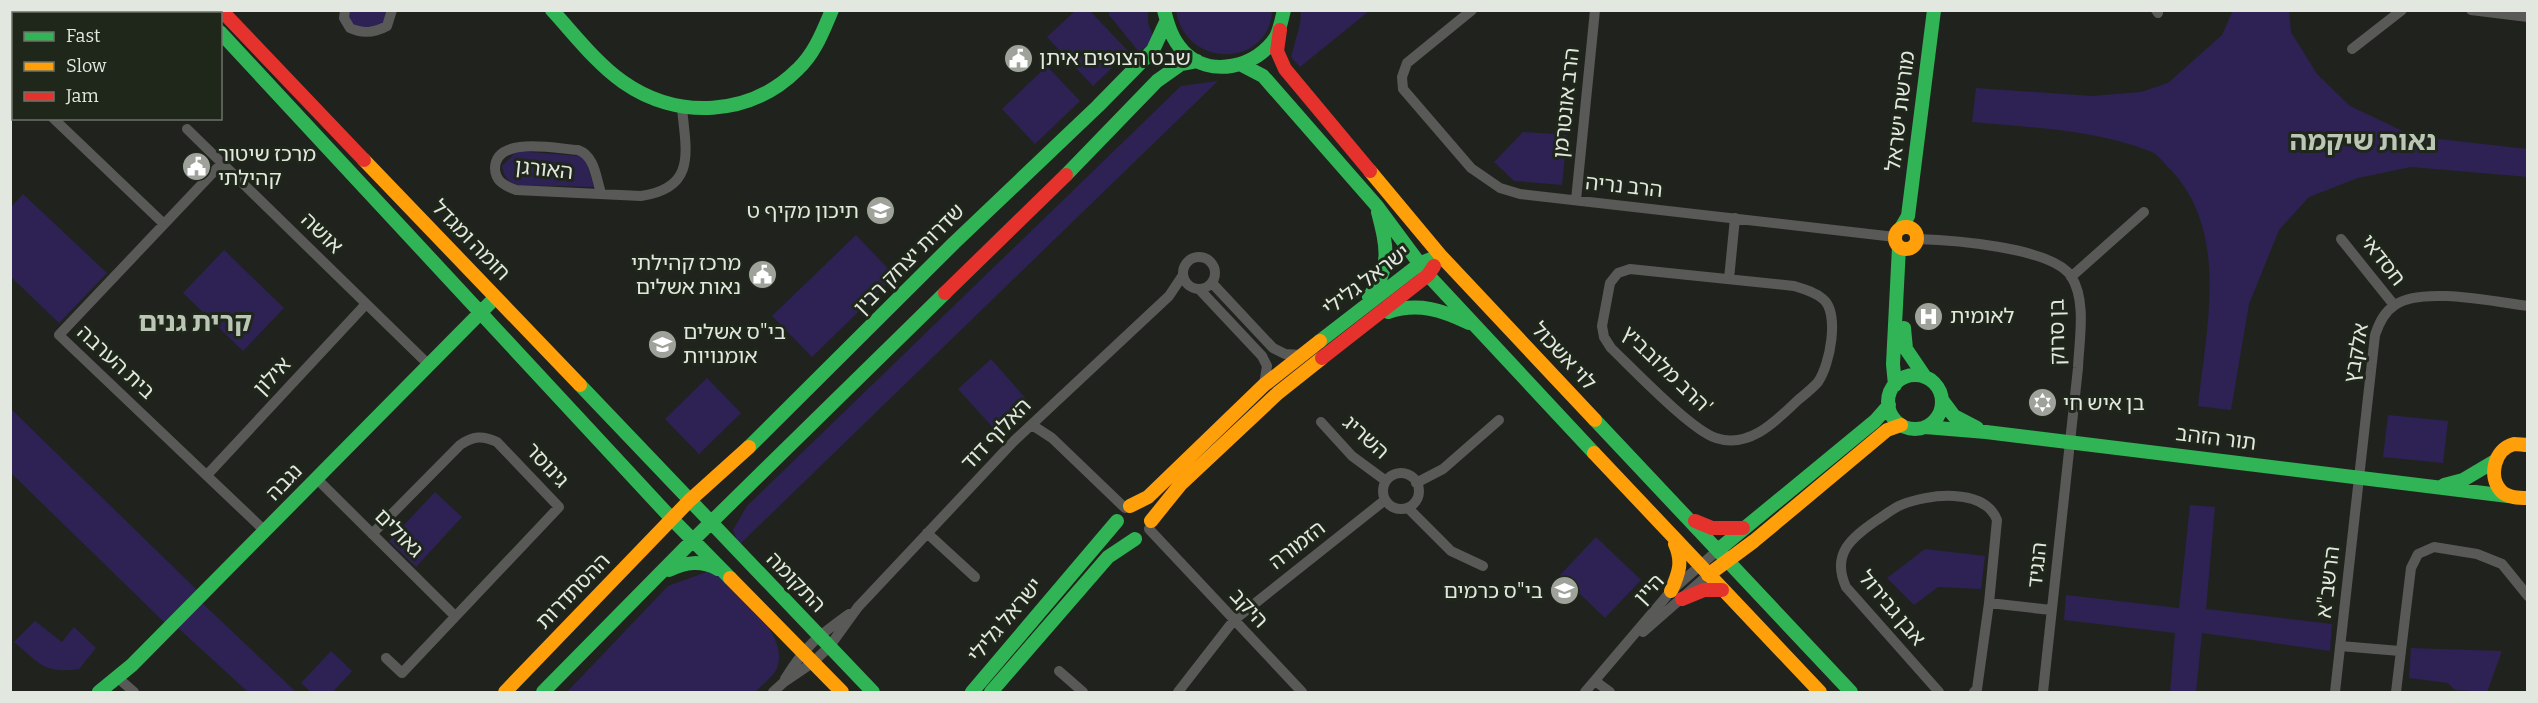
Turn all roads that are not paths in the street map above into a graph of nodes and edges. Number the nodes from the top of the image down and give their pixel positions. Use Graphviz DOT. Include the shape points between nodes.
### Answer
graph roads {
  1 [pos="50,10"];
  2 [pos="221,10"];
  3 [pos="345,10"];
  4 [pos="392,10"];
  5 [pos="552,10"];
  6 [pos="832,10"];
  7 [pos="1284,10"];
  8 [pos="1472,10"];
  9 [pos="1595,10"];
  10 [pos="1934,10"];
  11 [pos="2402,10"];
  12 [pos="2471,10"];
  13 [pos="44,12"];
  14 [pos="1165,16"];
  15 [pos="2528,17"];
  16 [pos="1280,30"];
  17 [pos="222,34"];
  18 [pos="2352,49"];
  19 [pos="1197,61"];
  20 [pos="1242,65"];
  21 [pos="682,108"];
  22 [pos="55,120"];
  23 [pos="187,129"];
  24 [pos="222,163"];
  25 [pos="601,193"];
  26 [pos="1575,200"];
  27 [pos="1376,206"];
  28 [pos="2144,212"];
  29 [pos="1735,218"];
  30 [pos="164,224"];
  31 [pos="1906,235"];
  32 [pos="2342,239"];
  33 [pos="1440,255"];
  34 [pos="1425,269"];
  35 [pos="1183,275"];
  36 [pos="2072,277"];
  37 [pos="1729,279"];
  38 [pos="1212,283"];
  39 [pos="1195,288"];
  40 [pos="1169,296"];
  41 [pos="496,297"];
  42 [pos="366,304"];
  43 [pos="2394,305"];
  44 [pos="2528,306"];
  45 [pos="482,312"];
  46 [pos="1371,320"];
  47 [pos="1343,324"];
  48 [pos="1475,326"];
  49 [pos="1300,355"];
  50 [pos="429,365"];
  51 [pos="1925,377"];
  52 [pos="1264,385"];
  53 [pos="1895,385"];
  54 [pos="1942,400"];
  55 [pos="1889,405"];
  56 [pos="1499,420"];
  57 [pos="1322,422"];
  58 [pos="1032,425"];
  59 [pos="1901,425"];
  60 [pos="1925,427"];
  61 [pos="1986,432"];
  62 [pos="2070,442"];
  63 [pos="2528,445"];
  64 [pos="2495,461"];
  65 [pos="723,470"];
  66 [pos="660,471"];
  67 [pos="207,475"];
  68 [pos="2360,477"];
  69 [pos="316,478"];
  70 [pos="636,480"];
  71 [pos="1386,481"];
  72 [pos="1416,483"];
  73 [pos="2440,486"];
  74 [pos="739,495"];
  75 [pos="2508,496"];
  76 [pos="2528,498"];
  77 [pos="1385,500"];
  78 [pos="689,501"];
  79 [pos="1408,508"];
  80 [pos="1123,512"];
  81 [pos="671,518"];
  82 [pos="1689,518"];
  83 [pos="711,524"];
  84 [pos="1743,528"];
  85 [pos="265,531"];
  86 [pos="1144,531"];
  87 [pos="927,533"];
  88 [pos="372,534"];
  89 [pos="1672,537"];
  90 [pos="693,540"];
  91 [pos="1754,541"];
  92 [pos="1718,550"];
  93 [pos="739,554"];
  94 [pos="633,558"];
  95 [pos="1727,561"];
  96 [pos="1483,566"];
  97 [pos="1704,571"];
  98 [pos="727,574"];
  99 [pos="657,576"];
  100 [pos="975,577"];
  101 [pos="1749,585"];
  102 [pos="1722,590"];
  103 [pos="1676,595"];
  104 [pos="2528,596"];
  105 [pos="1989,603"];
  106 [pos="858,607"];
  107 [pos="2051,610"];
  108 [pos="455,616"];
  109 [pos="1234,620"];
  110 [pos="818,636"];
  111 [pos="2340,646"];
  112 [pos="828,647"];
  113 [pos="2400,651"];
  114 [pos="802,652"];
  115 [pos="386,658"];
  116 [pos="812,663"];
  117 [pos="1059,671"];
  118 [pos="118,678"];
  119 [pos="1595,681"];
  120 [pos="784,682"];
  121 [pos="99,693"];
  122 [pos="134,693"];
  123 [pos="505,693"];
  124 [pos="543,693"];
  125 [pos="773,693"];
  126 [pos="842,693"];
  127 [pos="873,693"];
  128 [pos="972,693"];
  129 [pos="991,693"];
  130 [pos="1083,693"];
  131 [pos="1178,693"];
  132 [pos="1302,693"];
  133 [pos="1585,693"];
  134 [pos="1610,693"];
  135 [pos="1820,693"];
  136 [pos="1851,693"];
  137 [pos="1939,693"];
  138 [pos="1974,693"];
  139 [pos="2043,693"];
  140 [pos="2335,693"];
  141 [pos="2396,693"];
  1 -- 13 [label="street"];
  2 -- 41 [label="street, חומה ומגדל"];
  3 -- 4 [label="street" via="344,18 350,28 367,32 387,26"];
  5 -- 21 [label="street" via="622,81"];
  6 -- 21 [label="street" via="817,47 797,72 776,88 743,105"];
  7 -- 16 [label="street"];
  8 -- 26 [label="street, הרב נריה" via="1407,63 1403,89 1485,179 1520,194"];
  9 -- 26 [label="street, הרב אונטרמן"];
  10 -- 31 [label="street, מורשת ישראל"];
  11 -- 18 [label="street"];
  12 -- 15 [label="street"];
  14 -- 19 [label="street" via="1177,46"];
  14 -- 65 [label="street, שדרות יצחק רבין" via="1153,50"];
  16 -- 20 [label="street" via="1265,52"];
  16 -- 33 [label="street, לוי אשכול" via="1277,51 1285,69"];
  17 -- 45 [label="street, חומה ומגדל"];
  19 -- 20 [label="street" via="1217,68"];
  19 -- 74 [label="street" via="1181,64 1157,81"];
  20 -- 27 [label="street" via="1263,76"];
  21 -- 25 [label="street, האורגן" via="685,164 676,182 659,194"];
  22 -- 30 [label="street"];
  23 -- 24 [label="street, אושה"];
  24 -- 30 [label="street, בית הערבה"];
  24 -- 42 [label="street, אושה"];
  25 -- 25 [label="street, האורגן" via="590,159 578,150 516,146 504,152 495,167 503,185 516,190"];
  26 -- 29 [label="street, הרב נריה"];
  27 -- 34 [label="street"];
  27 -- 47 [label="street" via="1386,240 1387,265 1374,292"];
  28 -- 36 [label="street"];
  29 -- 31 [label="street, הרב נריה"];
  29 -- 37 [label="street"];
  30 -- 67 [label="street, בית הערבה" via="59,335"];
  31 -- 36 [label="street, בן סרוק" via="2038,255"];
  31 -- 51 [label="street, מורשת ישראל" via="1903,342"];
  31 -- 53 [label="street, מורשת ישראל" via="1893,364"];
  32 -- 43 [label="street, חסדאי"];
  33 -- 34 [label="street, ישראל גלילי"];
  33 -- 82 [label="street, לוי אשכול"];
  34 -- 46 [label="street, ישראל גלילי"];
  34 -- 47 [label="street, ישראל גלילי"];
  34 -- 48 [label="street"];
  35 -- 38 [label="street" via="1189,260 1205,258 1215,269"];
  35 -- 39 [label="street"];
  35 -- 40 [label="street, האלוף דוד"];
  36 -- 62 [label="street, בן סרוק" via="2080,317"];
  37 -- 37 [label="street, הרב מלובביץ'" via="1630,269 1618,273 1610,283 1602,326 1611,348 1696,427 1729,442 1764,430 1818,382 1831,343 1832,312 1825,300 1794,286"];
  38 -- 39 [label="street"];
  38 -- 49 [label="street" via="1273,348"];
  39 -- 40 [label="street, האלוף דוד"];
  39 -- 52 [label="street" via="1262,356 1267,366"];
  40 -- 58 [label="street, האלוף דוד"];
  41 -- 45 [label="street, נגבה"];
  41 -- 66 [label="street, חומה ומגדל"];
  42 -- 50 [label="street, אושה"];
  42 -- 67 [label="street, אילון"];
  43 -- 44 [label="street, אלקבץ" via="2408,298 2430,296"];
  43 -- 68 [label="street, אלקבץ" via="2380,319 2375,335"];
  45 -- 50 [label="street, נגבה"];
  45 -- 70 [label="street, חומה ומגדל"];
  46 -- 48 [label="street" via="1418,305 1441,310"];
  46 -- 86 [label="street, ישראל גלילי" via="1278,393 1180,486"];
  47 -- 49 [label="street, ישראל גלילי"];
  48 -- 89 [label="street"];
  49 -- 52 [label="street, ישראל גלילי"];
  50 -- 69 [label="street, נגבה"];
  51 -- 53 [label="street" via="1909,376"];
  51 -- 54 [label="street" via="1937,386"];
  52 -- 80 [label="street, ישראל גלילי" via="1148,497"];
  53 -- 55 [label="street"];
  54 -- 60 [label="street" via="1938,417"];
  54 -- 61 [label="street, תור הזהב" via="1954,416"];
  55 -- 59 [label="street"];
  55 -- 84 [label="street" via="1875,421"];
  56 -- 72 [label="street" via="1443,469"];
  57 -- 71 [label="street, השריג" via="1352,456"];
  58 -- 80 [label="street" via="1052,438"];
  58 -- 87 [label="street, האלוף דוד"];
  59 -- 60 [label="street"];
  59 -- 91 [label="street" via="1887,430"];
  60 -- 61 [label="street, תור הזהב"];
  61 -- 62 [label="street, תור הזהב"];
  62 -- 68 [label="street, תור הזהב"];
  62 -- 107 [label="street, הנגיד"];
  63 -- 64 [label="street, תור הזהב" via="2514,444"];
  64 -- 73 [label="street, תור הזהב" via="2463,480"];
  64 -- 75 [label="street" via="2493,477"];
  65 -- 66 [label="street" via="692,484 675,481"];
  65 -- 78 [label="street, שדרות יצחק רבין"];
  66 -- 78 [label="street, חומה ומגדל"];
  67 -- 85 [label="street, בית הערבה"];
  68 -- 73 [label="street, תור הזהב"];
  68 -- 111 [label="street, הרשב\"א"];
  69 -- 85 [label="street, נגבה"];
  69 -- 88 [label="street, גאולים"];
  70 -- 81 [label="street, חומה ומגדל"];
  70 -- 94 [label="street" via="655,517"];
  71 -- 72 [label="street" via="1402,473"];
  71 -- 77 [label="street"];
  72 -- 79 [label="street" via="1417,497"];
  73 -- 75 [label="street, תור הזהב"];
  74 -- 83 [label="street"];
  74 -- 93 [label="street" via="729,528"];
  75 -- 76 [label="street, תור הזהב"];
  77 -- 79 [label="street" via="1395,508"];
  77 -- 109 [label="street, הזמורה"];
  78 -- 81 [label="street, שדרות יצחק רבין"];
  78 -- 83 [label="street, התקומה"];
  79 -- 96 [label="street" via="1451,551"];
  80 -- 86 [label="street" via="1144,508"];
  80 -- 86 [label="street" via="1120,532 1124,536"];
  80 -- 128 [label="street, ישראל גלילי"];
  81 -- 90 [label="street, התקומה"];
  81 -- 94 [label="street, ההסתדרות"];
  82 -- 84 [label="street" via="1712,528"];
  82 -- 92 [label="street, לוי אשכול"];
  83 -- 90 [label="street"];
  83 -- 93 [label="street, התקומה"];
  84 -- 92 [label="street"];
  85 -- 118 [label="street, נגבה"];
  86 -- 109 [label="street, היקב" via="1168,550"];
  86 -- 129 [label="street, ישראל גלילי" via="1108,557"];
  87 -- 100 [label="street"];
  87 -- 106 [label="street, האלוף דוד"];
  88 -- 108 [label="street, גאולים"];
  88 -- 108 [label="street, גינוסר" via="472,437 487,437 511,454 559,507"];
  89 -- 97 [label="street"];
  89 -- 103 [label="street" via="1682,558"];
  90 -- 98 [label="street, התקומה"];
  90 -- 99 [label="street"];
  91 -- 95 [label="street"];
  91 -- 101 [label="street" via="1746,563"];
  92 -- 95 [label="street, לוי אשכול"];
  92 -- 97 [label="street, היין"];
  93 -- 110 [label="street, התקומה"];
  94 -- 123 [label="street, ההסתדרות"];
  95 -- 97 [label="street"];
  95 -- 101 [label="street, לוי אשכול"];
  97 -- 102 [label="street"];
  97 -- 103 [label="street, היין"];
  98 -- 99 [label="street" via="694,561"];
  98 -- 114 [label="street, התקומה"];
  99 -- 124 [label="street"];
  101 -- 136 [label="street, לוי אשכול"];
  102 -- 103 [label="street"];
  102 -- 135 [label="street"];
  103 -- 119 [label="street, היין"];
  104 -- 113 [label="street" via="2502,564 2452,549 2426,550 2418,554 2411,568"];
  105 -- 107 [label="street"];
  105 -- 137 [label="street, אבן גבירול" via="1997,520 1993,510 1983,503 1960,497 1923,498 1899,506 1846,545 1841,563 1846,587"];
  105 -- 138 [label="street, אבן גבירול"];
  106 -- 110 [label="street, האלוף דוד"];
  106 -- 112 [label="street, האלוף דוד"];
  107 -- 139 [label="street, הנגיד"];
  108 -- 115 [label="street, גינוסר" via="402,673"];
  109 -- 131 [label="street, הזמורה"];
  109 -- 132 [label="street, היקב"];
  110 -- 112 [label="street, התקומה"];
  110 -- 114 [label="street, האלוף דוד"];
  111 -- 113 [label="street"];
  111 -- 140 [label="street, הרשב\"א"];
  112 -- 116 [label="street, האלוף דוד"];
  112 -- 127 [label="street, התקומה"];
  113 -- 141 [label="street"];
  114 -- 116 [label="street, התקומה"];
  114 -- 120 [label="street, האלוף דוד"];
  116 -- 120 [label="street, האלוף דוד"];
  116 -- 126 [label="street, התקומה"];
  117 -- 130 [label="street"];
  118 -- 121 [label="street, נגבה"];
  118 -- 122 [label="street"];
  119 -- 133 [label="street, היין"];
  119 -- 134 [label="street"];
  120 -- 125 [label="street"];
}
